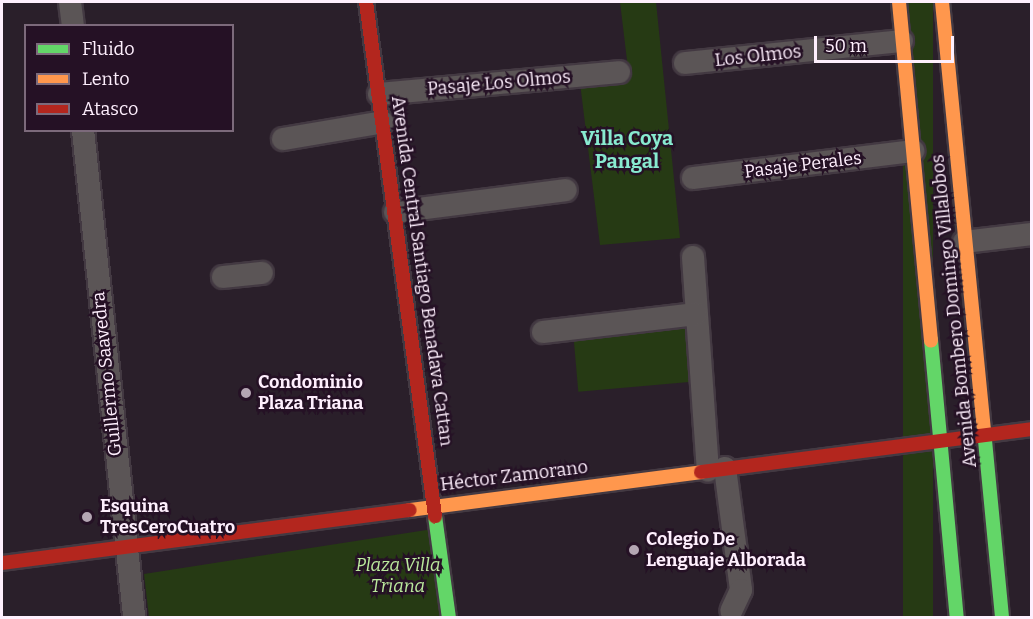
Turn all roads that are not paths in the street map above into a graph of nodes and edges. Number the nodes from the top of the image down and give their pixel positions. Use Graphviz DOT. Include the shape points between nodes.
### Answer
graph roads {
  1 [pos="70,2"];
  2 [pos="366,2"];
  3 [pos="899,2"];
  4 [pos="942,2"];
  5 [pos="73,24"];
  6 [pos="903,41"];
  7 [pos="685,63"];
  8 [pos="619,72"];
  9 [pos="379,94"];
  10 [pos="383,122"];
  11 [pos="83,132"];
  12 [pos="282,139"];
  13 [pos="914,151"];
  14 [pos="693,178"];
  15 [pos="566,190"];
  16 [pos="395,212"];
  17 [pos="1032,234"];
  18 [pos="964,242"];
  19 [pos="693,257"];
  20 [pos="262,273"];
  21 [pos="223,277"];
  22 [pos="696,314"];
  23 [pos="543,332"];
  24 [pos="1032,429"];
  25 [pos="984,435"];
  26 [pos="940,439"];
  27 [pos="717,469"];
  28 [pos="436,504"];
  29 [pos="124,546"];
  30 [pos="2,563"];
  31 [pos="731,611"];
  32 [pos="134,618"];
  33 [pos="449,618"];
  34 [pos="957,618"];
  35 [pos="1002,618"];
  1 -- 5 [label="street"];
  2 -- 9 [label="street, Avenida Central Santiago Benadava Cattan"];
  3 -- 6 [label="street, Avenida Bombero Domingo Villalobos"];
  4 -- 18 [label="street, Avenida Bombero Domingo Villalobos"];
  6 -- 7 [label="street, Los Olmos"];
  6 -- 13 [label="street, Avenida Bombero Domingo Villalobos"];
  8 -- 9 [label="street, Pasaje Los Olmos"];
  9 -- 10 [label="street, Avenida Central Santiago Benadava Cattan"];
  10 -- 12 [label="street"];
  10 -- 16 [label="street, Avenida Central Santiago Benadava Cattan"];
  11 -- 29 [label="street, Guillermo Saavedra"];
  13 -- 14 [label="street, Pasaje Perales"];
  13 -- 26 [label="street, Avenida Bombero Domingo Villalobos"];
  15 -- 16 [label="street"];
  16 -- 28 [label="street, Avenida Central Santiago Benadava Cattan"];
  17 -- 18 [label="street"];
  18 -- 25 [label="street, Avenida Bombero Domingo Villalobos"];
  19 -- 22 [label="street"];
  20 -- 21 [label="street"];
  22 -- 23 [label="street"];
  22 -- 27 [label="street"];
  24 -- 25 [label="street, Héctor Zamorano"];
  25 -- 26 [label="street, Héctor Zamorano"];
  25 -- 35 [label="street, Avenida Bombero Domingo Villalobos"];
  26 -- 27 [label="street, Héctor Zamorano" via="855,454"];
  26 -- 34 [label="street, Avenida Bombero Domingo Villalobos"];
  27 -- 28 [label="street, Héctor Zamorano"];
  27 -- 31 [label="street" via="741,590"];
  28 -- 29 [label="street, Héctor Zamorano"];
  28 -- 33 [label="street, Avenida Central Santiago Benadava Cattan"];
  29 -- 30 [label="street, Héctor Zamorano"];
  29 -- 32 [label="street, Guillermo Saavedra"];
}
